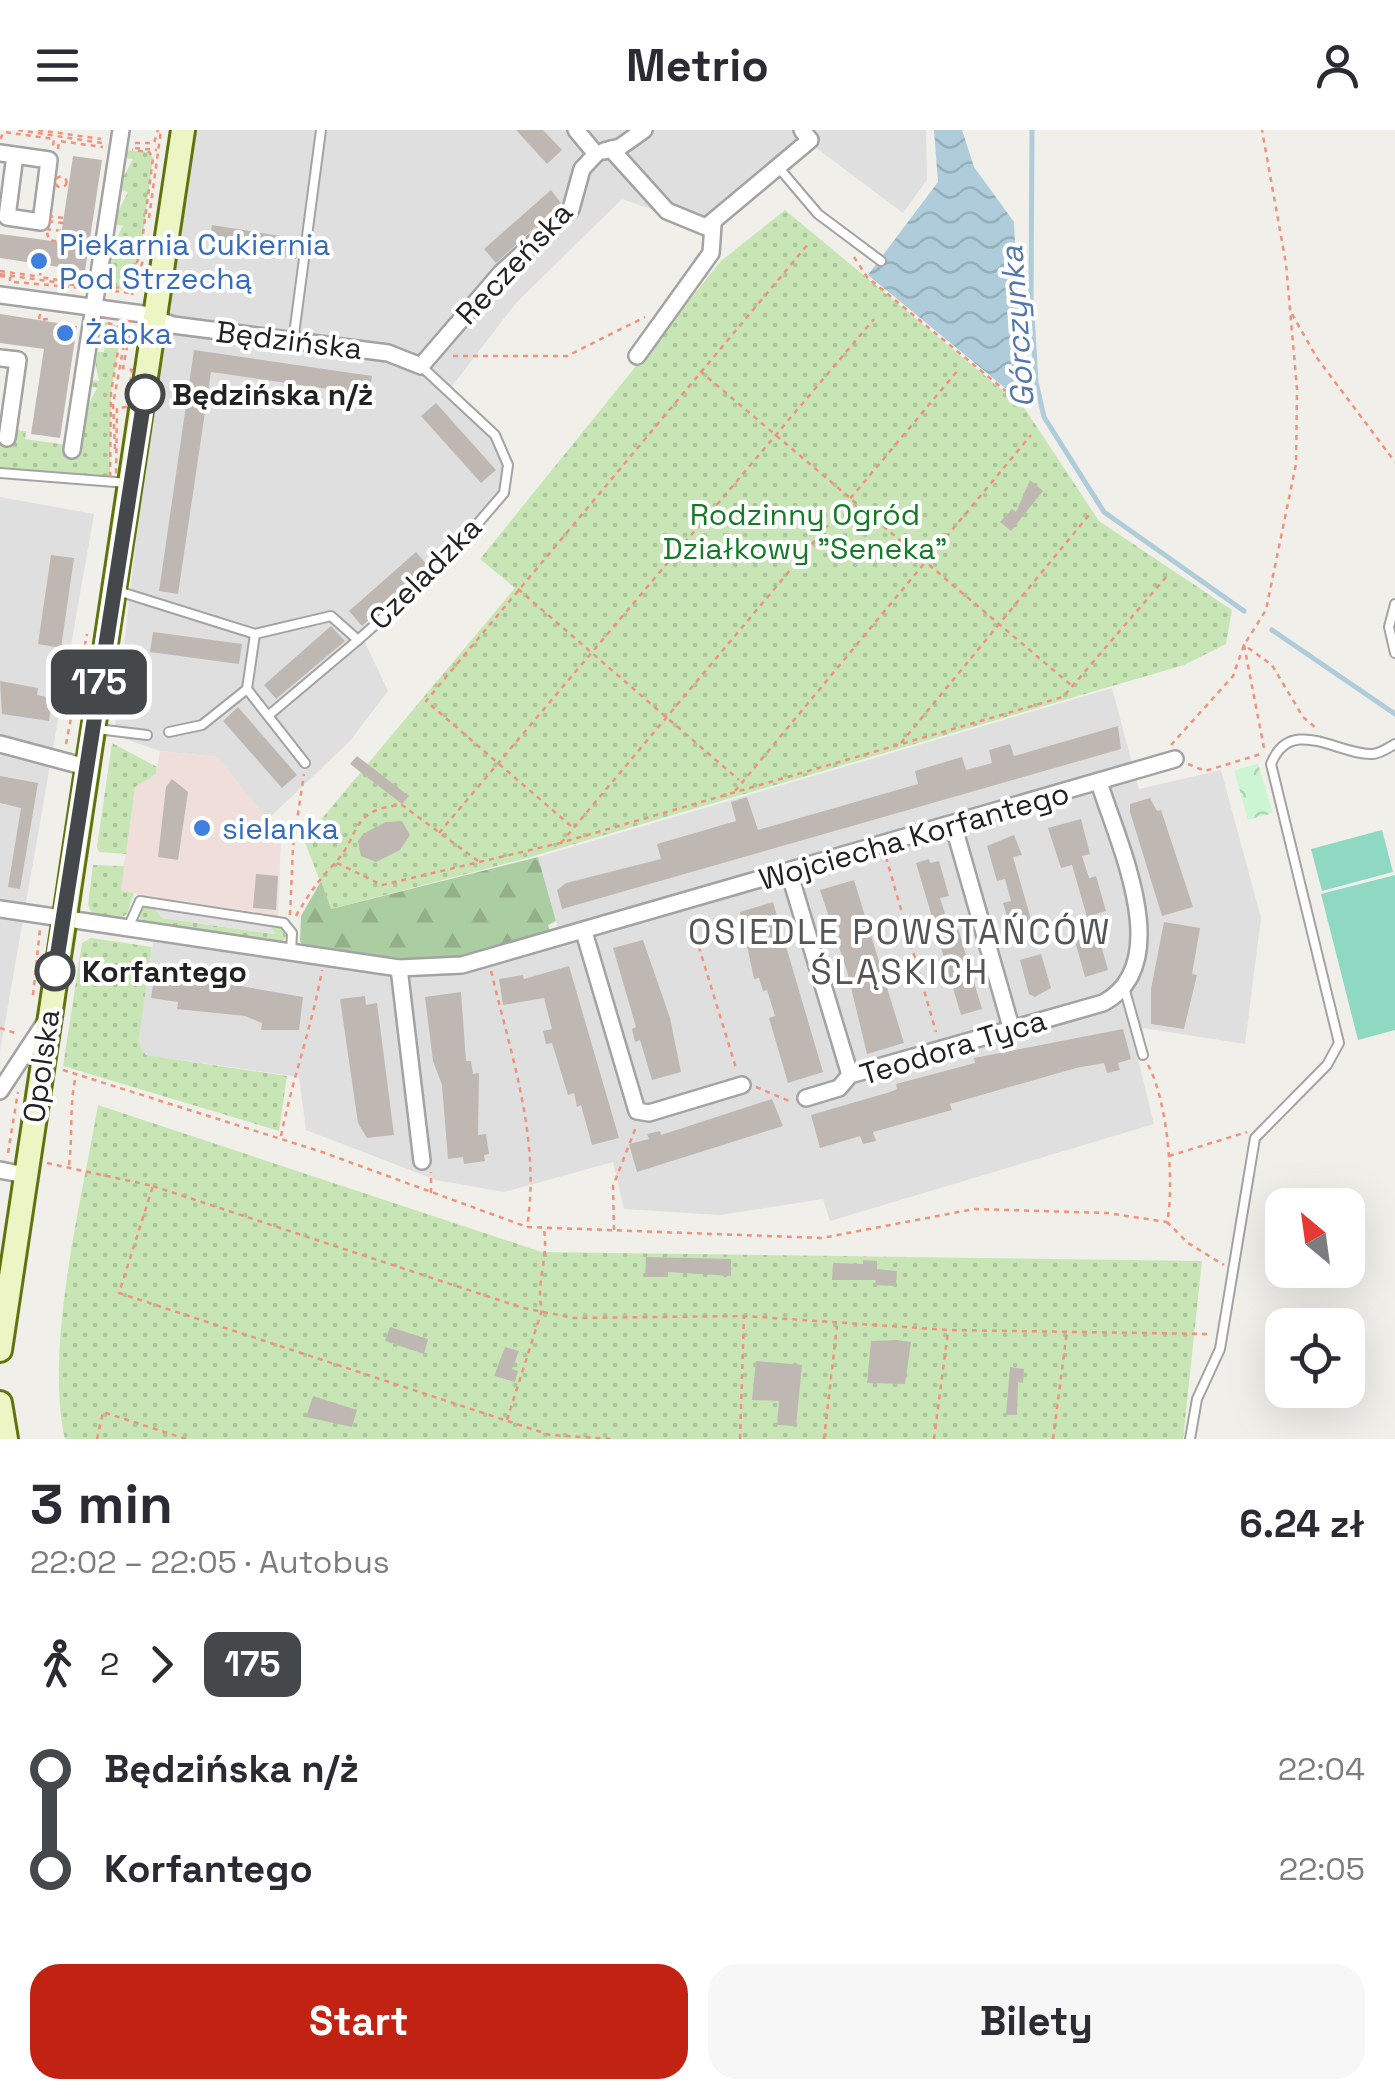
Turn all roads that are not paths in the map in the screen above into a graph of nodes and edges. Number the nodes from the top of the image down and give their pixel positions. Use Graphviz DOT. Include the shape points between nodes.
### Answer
graph roads {
  1 [pos="184,130"];
  2 [pos="321,130"];
  3 [pos="576,130"];
  4 [pos="644,130"];
  5 [pos="811,133"];
  6 [pos="119,142"];
  7 [pos="603,152"];
  8 [pos="7,154"];
  9 [pos="779,168"];
  10 [pos="713,225"];
  11 [pos="881,260"];
  12 [pos="0,295"];
  13 [pos="93,308"];
  14 [pos="156,319"];
  15 [pos="293,342"];
  16 [pos="638,356"];
  17 [pos="0,358"];
  18 [pos="427,359"];
  19 [pos="7,438"];
  20 [pos="72,450"];
  21 [pos="0,472"];
  22 [pos="119,482"];
  23 [pos="114,590"];
  24 [pos="1395,604"];
  25 [pos="255,634"];
  26 [pos="358,640"];
  27 [pos="1395,653"];
  28 [pos="247,689"];
  29 [pos="268,716"];
  30 [pos="92,728"];
  31 [pos="169,732"];
  32 [pos="147,735"];
  33 [pos="0,744"];
  34 [pos="1395,744"];
  35 [pos="1175,759"];
  36 [pos="306,763"];
  37 [pos="86,766"];
  38 [pos="1099,782"];
  39 [pos="953,824"];
  40 [pos="789,872"];
  41 [pos="0,909"];
  42 [pos="52,922"];
  43 [pos="127,930"];
  44 [pos="584,932"];
  45 [pos="291,954"];
  46 [pos="399,968"];
  47 [pos="1124,987"];
  48 [pos="39,1015"];
  49 [pos="1011,1027"];
  50 [pos="1142,1055"];
  51 [pos="850,1075"];
  52 [pos="742,1085"];
  53 [pos="0,1090"];
  54 [pos="806,1098"];
  55 [pos="422,1161"];
  56 [pos="14,1169"];
  57 [pos="0,1350"];
  58 [pos="0,1403"];
  59 [pos="6,1439"];
  60 [pos="1190,1439"];
  1 -- 14 [label="street, Opolska"];
  2 -- 15 [label="lane"];
  3 -- 7 [label="street"];
  4 -- 7 [label="street"];
  5 -- 9 [label="street"];
  6 -- 13 [label="street"];
  7 -- 10 [label="street" via="667,211 693,225"];
  7 -- 18 [label="street, Reczeńska" via="582,170 570,208 500,273"];
  8 -- 8 [label="street" via="49,160 41,222 7,218"];
  9 -- 10 [label="street"];
  9 -- 11 [label="lane" via="818,214"];
  10 -- 16 [label="street" via="711,253"];
  12 -- 13 [label="street, Będzińska"];
  13 -- 14 [label="street, Będzińska"];
  13 -- 20 [label="street"];
  14 -- 15 [label="street, Będzińska"];
  14 -- 22 [label="street, Opolska"];
  15 -- 18 [label="street, Będzińska"];
  17 -- 19 [label="street" via="18,360"];
  18 -- 26 [label="lane, Czeladzka" via="495,435 508,465 504,493 442,565"];
  21 -- 22 [label="lane"];
  22 -- 23 [label="street, Opolska"];
  23 -- 25 [label="lane"];
  23 -- 30 [label="street, Opolska"];
  24 -- 27 [label="lane" via="1389,628"];
  25 -- 26 [label="lane, Czeladzka" via="331,616"];
  25 -- 28 [label="lane"];
  26 -- 29 [label="lane, Czeladzka"];
  28 -- 29 [label="lane"];
  28 -- 31 [label="lane" via="202,725"];
  29 -- 36 [label="lane"];
  30 -- 32 [label="lane"];
  30 -- 37 [label="street, Opolska"];
  33 -- 37 [label="street"];
  34 -- 60 [label="lane" via="1368,754 1330,742 1288,744 1270,770 1338,1050 1252,1145 1216,1365 1197,1399"];
  35 -- 38 [label="street, Wojciecha Korfantego"];
  37 -- 42 [label="street, Opolska"];
  38 -- 39 [label="street, Wojciecha Korfantego"];
  38 -- 47 [label="street" via="1138,919 1138,962"];
  39 -- 40 [label="street, Wojciecha Korfantego"];
  39 -- 49 [label="street"];
  40 -- 44 [label="street, Wojciecha Korfantego"];
  40 -- 51 [label="street"];
  41 -- 42 [label="street, Wojciecha Korfantego"];
  42 -- 43 [label="street, Wojciecha Korfantego"];
  42 -- 48 [label="street, Opolska"];
  43 -- 45 [label="street, Wojciecha Korfantego"];
  43 -- 45 [label="lane" via="140,901 290,926"];
  44 -- 46 [label="street, Wojciecha Korfantego" via="489,960"];
  44 -- 52 [label="street" via="636,1111 649,1113"];
  45 -- 46 [label="street, Wojciecha Korfantego"];
  46 -- 55 [label="street"];
  47 -- 49 [label="street, Teodora Tyca" via="1103,1003"];
  47 -- 50 [label="lane"];
  48 -- 53 [label="street"];
  48 -- 56 [label="street, Opolska" via="42,1064"];
  49 -- 51 [label="street, Teodora Tyca"];
  51 -- 54 [label="street, Teodora Tyca" via="839,1088"];
  56 -- 57 [label="street, Opolska"];
  58 -- 59 [label="street"];
}
